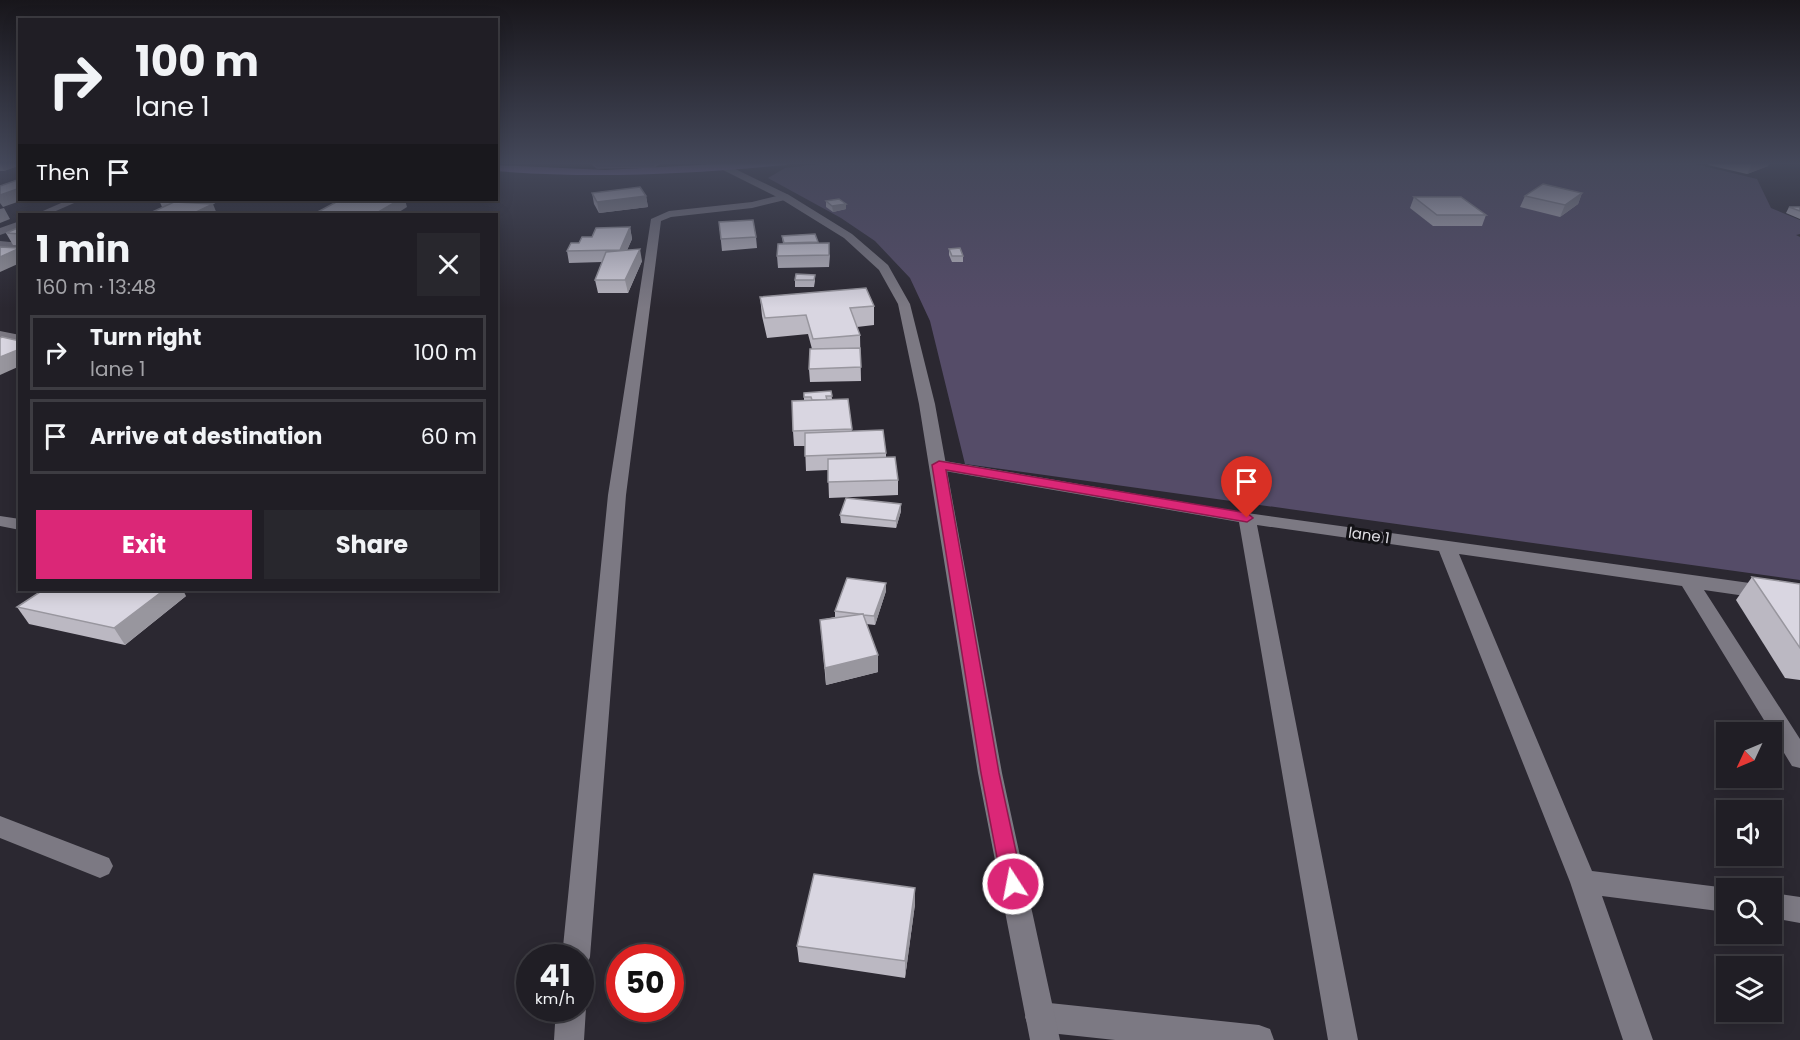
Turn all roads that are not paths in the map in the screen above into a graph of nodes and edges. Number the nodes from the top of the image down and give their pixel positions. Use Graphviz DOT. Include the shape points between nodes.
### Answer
graph roads {
  1 [pos="702,211"];
  2 [pos="807,211"];
  3 [pos="18,225"];
  4 [pos="0,232"];
  5 [pos="0,243"];
  6 [pos="18,246"];
  7 [pos="0,335"];
  8 [pos="18,339"];
  9 [pos="939,465"];
  10 [pos="1247,518"];
  11 [pos="0,521"];
  12 [pos="18,525"];
  13 [pos="1447,547"];
  14 [pos="1689,582"];
  15 [pos="1800,597"];
  16 [pos="1800,759"];
  17 [pos="0,826"];
  18 [pos="100,866"];
  19 [pos="1583,882"];
  20 [pos="1716,899"];
  21 [pos="1782,907"];
  22 [pos="1800,910"];
  23 [pos="577,944"];
  24 [pos="570,1022"];
  25 [pos="1042,1029"];
  26 [pos="568,1040"];
  27 [pos="1259,1040"];
  28 [pos="1343,1040"];
  29 [pos="1638,1040"];
  1 -- 23 [label="street" via="656,219 617,495"];
  2 -- 9 [label="street" via="848,236 891,277 909,320"];
  3 -- 4 [label="street"];
  5 -- 6 [label="street"];
  7 -- 8 [label="street"];
  9 -- 10 [label="street, lane 1"];
  9 -- 25 [label="street" via="990,773"];
  10 -- 13 [label="street, lane 1"];
  10 -- 28 [label="street"];
  11 -- 12 [label="street"];
  13 -- 14 [label="street, lane 1"];
  13 -- 19 [label="street"];
  14 -- 15 [label="street, lane 1"];
  14 -- 16 [label="street"];
  17 -- 18 [label="street"];
  19 -- 20 [label="street"];
  19 -- 29 [label="street"];
  21 -- 22 [label="street"];
  24 -- 26 [label="street"];
  25 -- 27 [label="street"];
}
